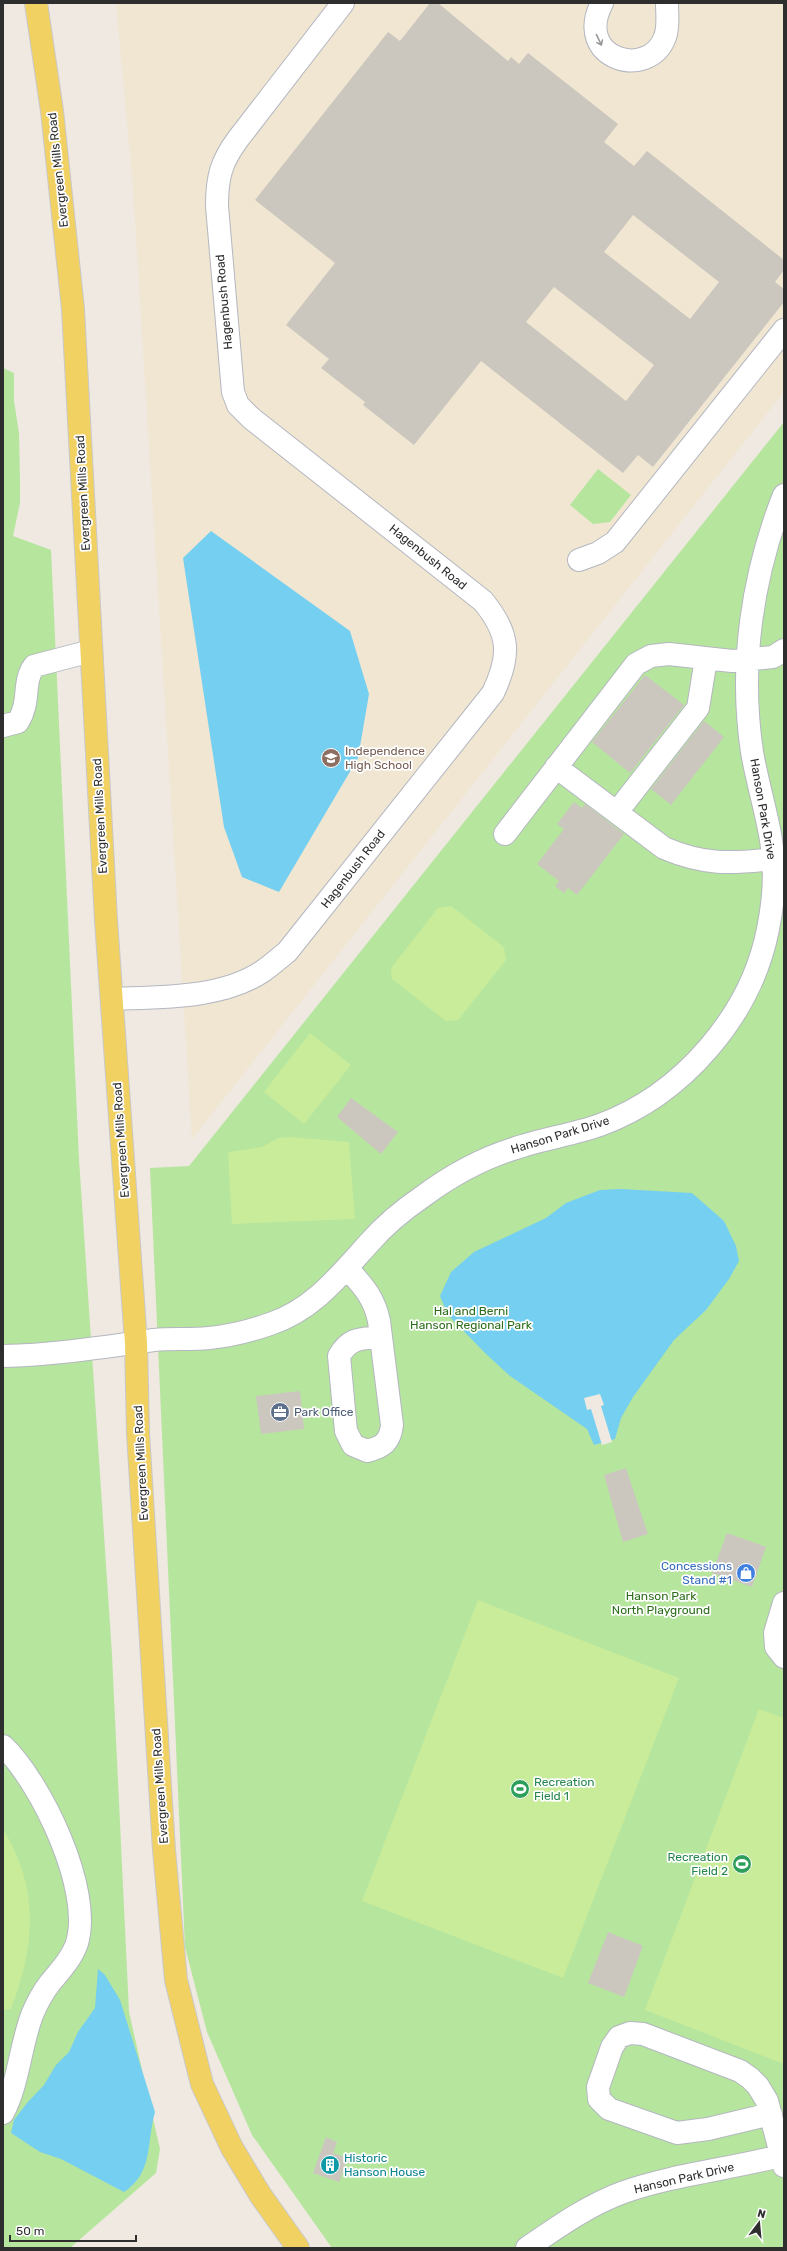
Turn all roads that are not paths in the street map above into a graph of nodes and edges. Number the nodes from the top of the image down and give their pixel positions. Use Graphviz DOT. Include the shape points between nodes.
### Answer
graph roads {
  1 [pos="36,3"];
  2 [pos="343,3"];
  3 [pos="602,3"];
  4 [pos="667,3"];
  5 [pos="784,330"];
  6 [pos="784,495"];
  7 [pos="579,560"];
  8 [pos="784,650"];
  9 [pos="91,651"];
  10 [pos="706,659"];
  11 [pos="748,660"];
  12 [pos="3,726"];
  13 [pos="556,767"];
  14 [pos="617,812"];
  15 [pos="505,834"];
  16 [pos="772,859"];
  17 [pos="112,999"];
  18 [pos="347,1268"];
  19 [pos="381,1337"];
  20 [pos="136,1343"];
  21 [pos="3,1356"];
  22 [pos="784,1603"];
  23 [pos="784,1657"];
  24 [pos="8,1750"];
  25 [pos="3,2113"];
  26 [pos="771,2114"];
  27 [pos="783,2159"];
  28 [pos="298,2248"];
  29 [pos="527,2248"];
  1 -- 9 [label="main road, Evergreen Mills Road" via="52,111 73,309"];
  2 -- 17 [label="street, Hagenbush Road" via="226,155 220,168 217,206 233,392 238,405 251,418 483,601 495,616 504,634 506,651 503,671 493,693 287,952 262,972 228,987 182,996"];
  3 -- 4 [label="street, one-way" via="596,20 596,37 605,52 618,59 634,61 651,55 661,45 666,36"];
  5 -- 7 [label="street" via="616,542 598,553"];
  6 -- 11 [label="street, Hanson Park Drive" via="762,561 754,600"];
  8 -- 11 [label="street" via="773,658"];
  9 -- 12 [label="street" via="34,666 28,674 25,711 18,722"];
  9 -- 17 [label="main road, Evergreen Mills Road"];
  10 -- 11 [label="street"];
  10 -- 13 [label="street" via="669,654 651,656 636,664"];
  10 -- 14 [label="street" via="698,708"];
  11 -- 16 [label="street, Hanson Park Drive" via="749,725"];
  13 -- 14 [label="street"];
  13 -- 15 [label="street"];
  14 -- 16 [label="street" via="664,848 682,856 700,861 726,863"];
  16 -- 18 [label="street, Hanson Park Drive" via="774,876 768,928 759,963 733,1016 691,1065 661,1094 622,1116 596,1126 510,1150 453,1176 422,1196 392,1221 371,1240"];
  17 -- 20 [label="main road, Evergreen Mills Road"];
  18 -- 19 [label="street" via="376,1305"];
  18 -- 20 [label="street, Hanson Park Drive" via="316,1298 298,1311 273,1323 208,1338"];
  19 -- 19 [label="street" via="392,1425 391,1436 382,1447 367,1451 353,1445 346,1430 339,1356 344,1348 355,1340"];
  20 -- 21 [label="street, Hanson Park Drive" via="32,1356"];
  20 -- 28 [label="main road, Evergreen Mills Road" via="138,1433 161,1810 176,1980 202,2084 232,2148 261,2196"];
  22 -- 23 [label="street" via="775,1633 776,1647"];
  24 -- 25 [label="street" via="43,1803 63,1843 75,1877 80,1914 77,1942 63,1967 42,1995 34,2012 23,2045 17,2078"];
  26 -- 26 [label="street" via="758,2086 740,2071 643,2034 630,2033 619,2037 612,2047 598,2087 600,2099 609,2109 671,2132 684,2134"];
  26 -- 27 [label="street"];
  27 -- 29 [label="street, Hanson Park Drive" via="667,2179 623,2193 564,2222"];
}
